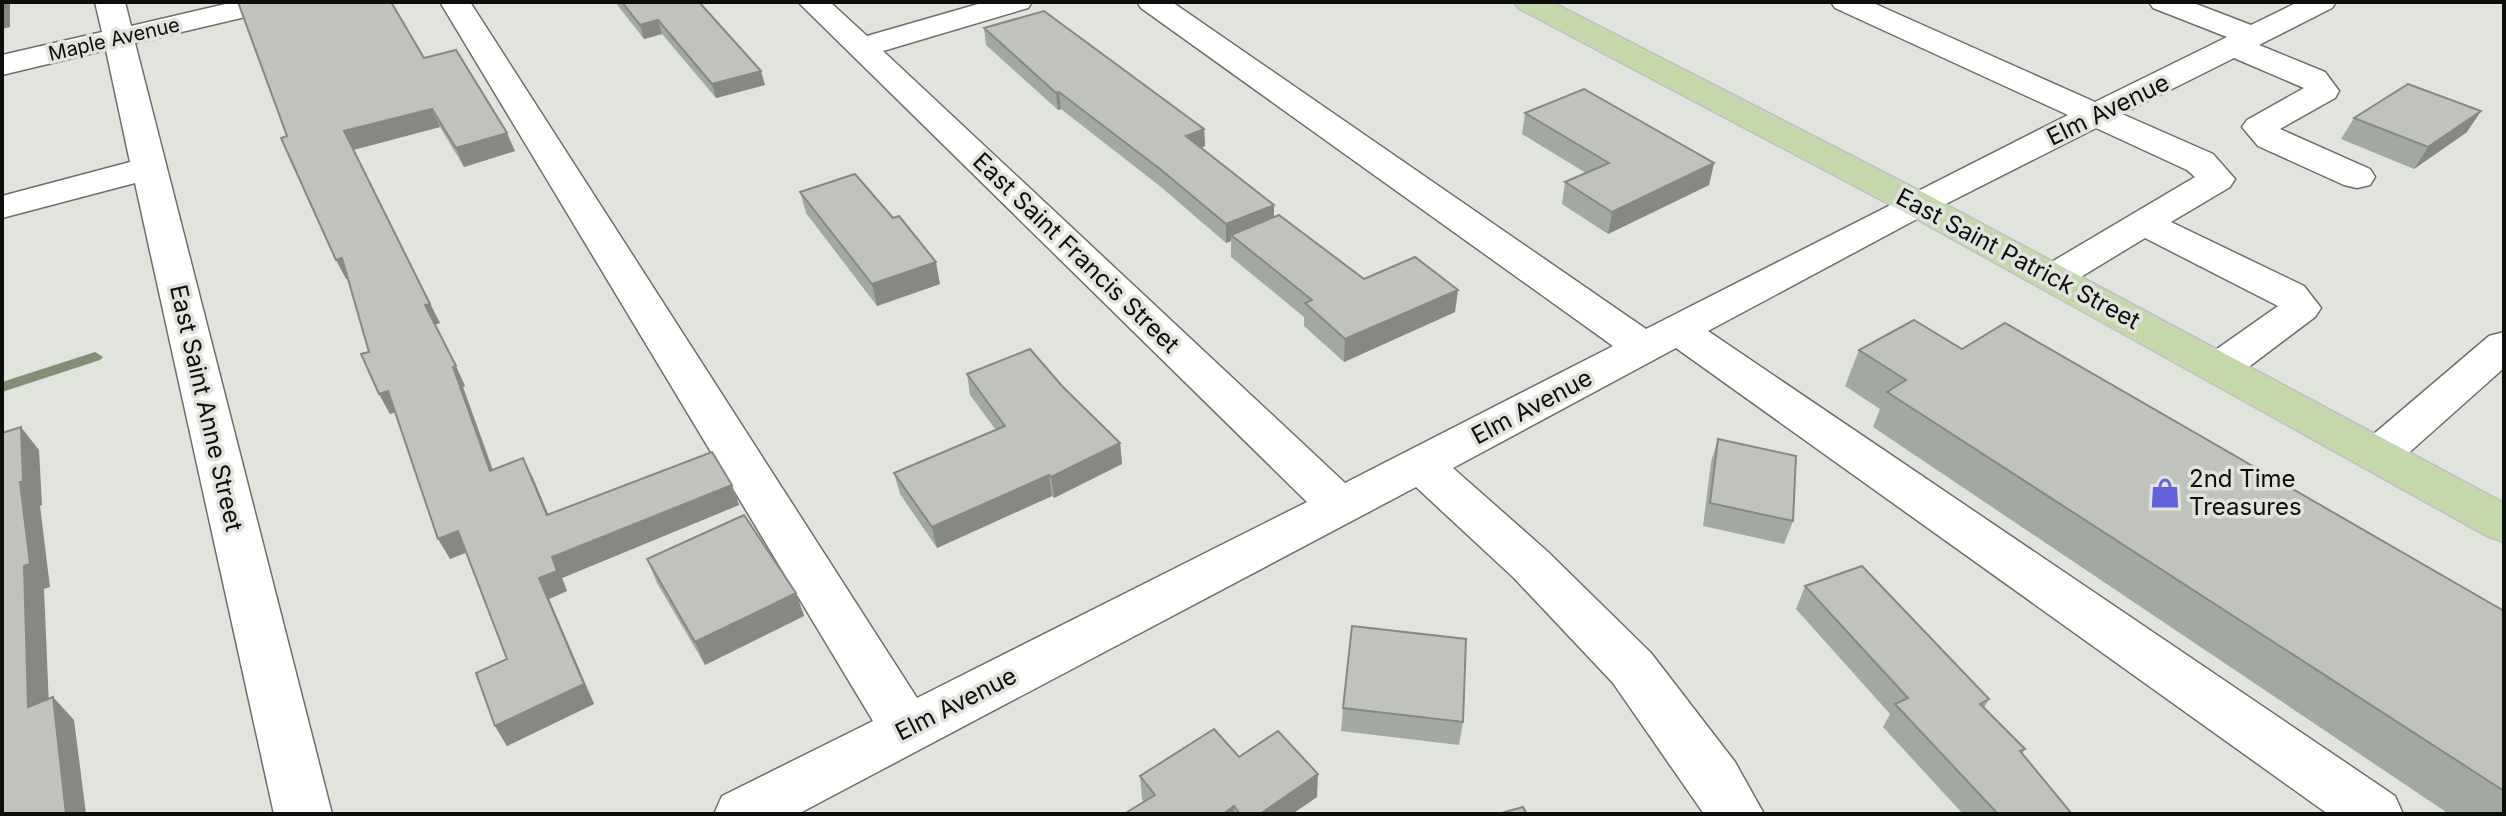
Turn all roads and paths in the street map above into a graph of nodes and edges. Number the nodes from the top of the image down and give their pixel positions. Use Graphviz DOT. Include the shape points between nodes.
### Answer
graph roads {
  1 [pos="273,2"];
  2 [pos="455,2"];
  3 [pos="815,2"];
  4 [pos="1017,2"];
  5 [pos="1152,2"];
  6 [pos="1529,2"];
  7 [pos="1846,2"];
  8 [pos="2164,2"];
  9 [pos="2321,2"];
  10 [pos="114,20"];
  11 [pos="2245,42"];
  12 [pos="861,48"];
  13 [pos="2,65"];
  14 [pos="2099,115"];
  15 [pos="148,168"];
  16 [pos="2357,177"];
  17 [pos="1917,204"];
  18 [pos="2,207"];
  19 [pos="2143,223"];
  20 [pos="2052,278"];
  21 [pos="1661,339"];
  22 [pos="2498,359"];
  23 [pos="2219,368"];
  24 [pos="2378,455"];
  25 [pos="1421,465"];
  26 [pos="1339,505"];
  27 [pos="2504,524"];
  28 [pos="907,729"];
  29 [pos="303,814"];
  30 [pos="743,814"];
  31 [pos="1735,814"];
  32 [pos="2374,814"];
  1 -- 10 [label="street, Maple Avenue"];
  2 -- 28 [label="street"];
  3 -- 12 [label="street, East Saint Francis Street"];
  4 -- 12 [label="street"];
  5 -- 21 [label="street"];
  6 -- 17 [label="main road, East Saint Patrick Street"];
  7 -- 14 [label="street"];
  8 -- 11 [label="street"];
  9 -- 11 [label="street, Elm Avenue"];
  10 -- 13 [label="street, Maple Avenue"];
  10 -- 15 [label="street, East Saint Anne Street"];
  11 -- 14 [label="street, Elm Avenue"];
  11 -- 16 [label="street" via="2314,79 2323,91 2259,127 2270,139"];
  12 -- 26 [label="street, East Saint Francis Street"];
  14 -- 17 [label="street, Elm Avenue"];
  14 -- 19 [label="street" via="2200,162 2217,179"];
  15 -- 18 [label="street"];
  15 -- 29 [label="street, East Saint Anne Street"];
  17 -- 20 [label="main road, East Saint Patrick Street"];
  17 -- 21 [label="street, Elm Avenue"];
  19 -- 20 [label="street"];
  19 -- 23 [label="street" via="2290,295 2301,308"];
  20 -- 23 [label="main road, East Saint Patrick Street"];
  21 -- 25 [label="street, Elm Avenue"];
  21 -- 32 [label="street"];
  22 -- 24 [label="street"];
  23 -- 24 [label="main road, East Saint Patrick Street"];
  24 -- 27 [label="main road, East Saint Patrick Street"];
  25 -- 26 [label="street, Elm Avenue"];
  25 -- 31 [label="street" via="1531,565 1632,668"];
  26 -- 28 [label="street, Elm Avenue"];
  28 -- 30 [label="street, Elm Avenue"];
}
